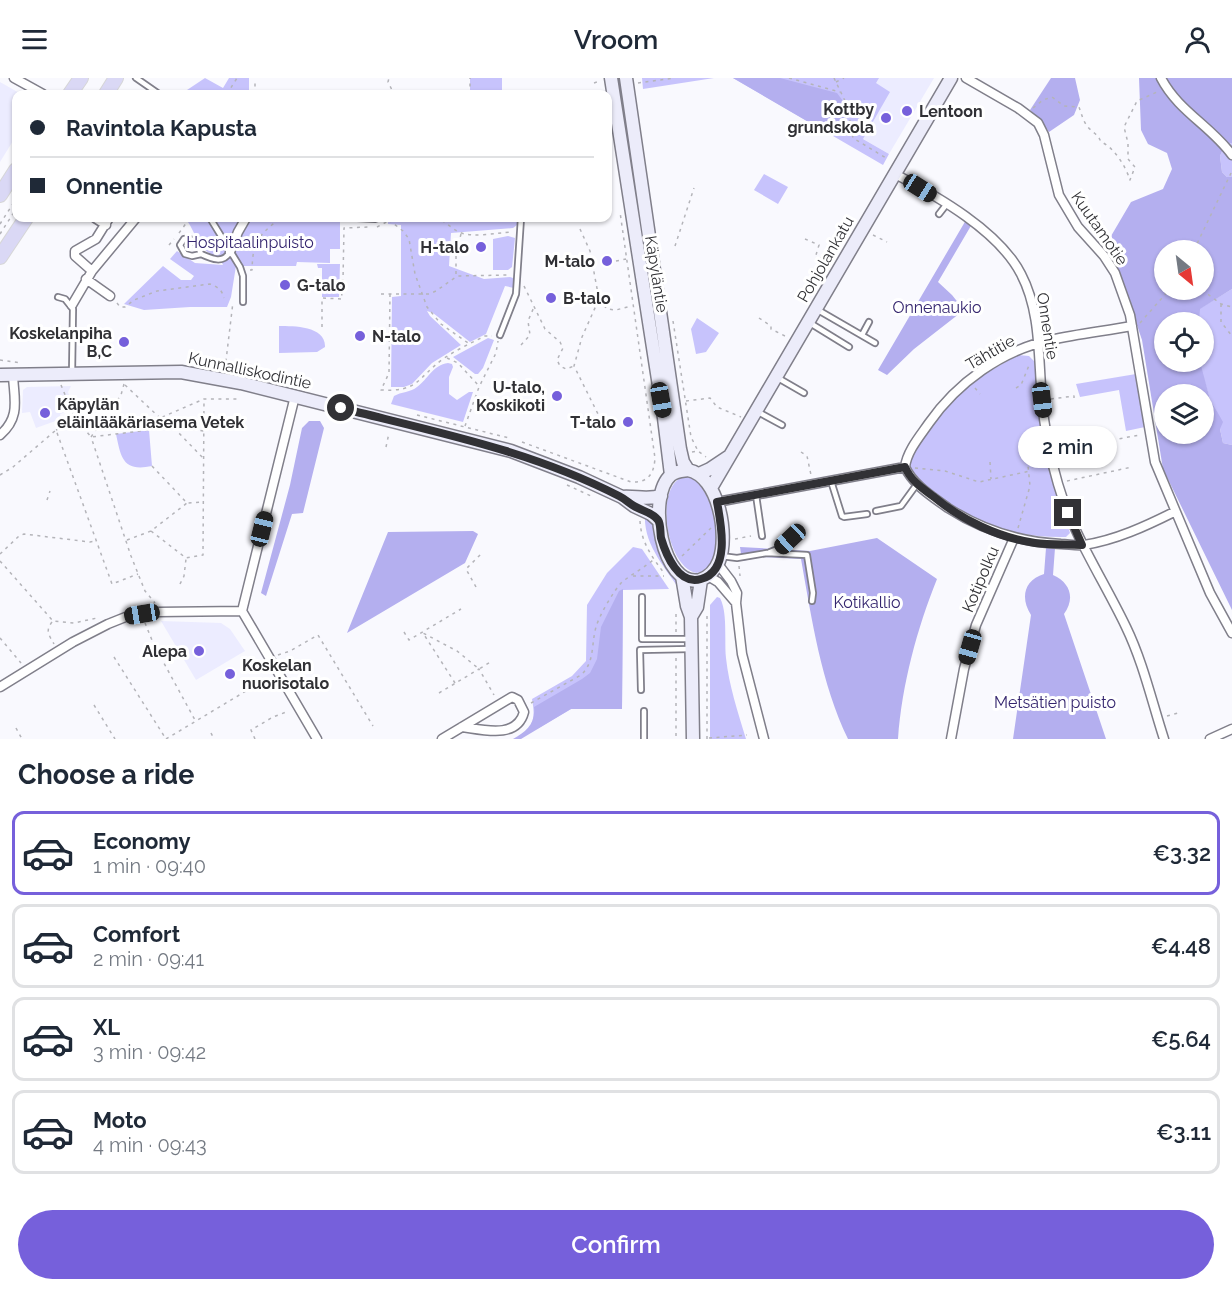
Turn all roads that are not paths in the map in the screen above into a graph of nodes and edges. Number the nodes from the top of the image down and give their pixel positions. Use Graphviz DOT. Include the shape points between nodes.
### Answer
graph roads {
  1 [pos="14,78"];
  2 [pos="136,78"];
  3 [pos="951,78"];
  4 [pos="966,78"];
  5 [pos="1161,78"];
  6 [pos="632,80"];
  7 [pos="36,90"];
  8 [pos="153,90"];
  9 [pos="630,109"];
  10 [pos="612,112"];
  11 [pos="1232,155"];
  12 [pos="895,174"];
  13 [pos="12,176"];
  14 [pos="0,195"];
  15 [pos="946,205"];
  16 [pos="939,214"];
  17 [pos="23,222"];
  18 [pos="106,222"];
  19 [pos="133,222"];
  20 [pos="212,222"];
  21 [pos="244,222"];
  22 [pos="521,222"];
  23 [pos="230,252"];
  24 [pos="201,254"];
  25 [pos="0,257"];
  26 [pos="92,271"];
  27 [pos="86,279"];
  28 [pos="110,296"];
  29 [pos="58,297"];
  30 [pos="243,302"];
  31 [pos="72,305"];
  32 [pos="815,309"];
  33 [pos="808,322"];
  34 [pos="869,322"];
  35 [pos="1132,326"];
  36 [pos="500,335"];
  37 [pos="862,335"];
  38 [pos="875,343"];
  39 [pos="1038,344"];
  40 [pos="849,347"];
  41 [pos="72,374"];
  42 [pos="6,375"];
  43 [pos="776,377"];
  44 [pos="804,393"];
  45 [pos="295,396"];
  46 [pos="753,416"];
  47 [pos="782,425"];
  48 [pos="0,435"];
  49 [pos="728,457"];
  50 [pos="905,467"];
  51 [pos="693,472"];
  52 [pos="671,475"];
  53 [pos="831,481"];
  54 [pos="917,484"];
  55 [pos="711,489"];
  56 [pos="756,495"];
  57 [pos="661,496"];
  58 [pos="622,497"];
  59 [pos="717,502"];
  60 [pos="876,511"];
  61 [pos="1174,512"];
  62 [pos="867,514"];
  63 [pos="659,521"];
  64 [pos="800,530"];
  65 [pos="762,536"];
  66 [pos="1014,537"];
  67 [pos="1082,545"];
  68 [pos="767,553"];
  69 [pos="719,560"];
  70 [pos="682,576"];
  71 [pos="704,578"];
  72 [pos="642,597"];
  73 [pos="812,602"];
  74 [pos="735,603"];
  75 [pos="242,611"];
  76 [pos="691,617"];
  77 [pos="1232,633"];
  78 [pos="691,644"];
  79 [pos="0,687"];
  80 [pos="641,690"];
  81 [pos="644,711"];
  82 [pos="462,727"];
  83 [pos="1232,729"];
  84 [pos="317,739"];
  85 [pos="442,739"];
  86 [pos="644,739"];
  87 [pos="693,739"];
  88 [pos="764,739"];
  89 [pos="951,739"];
  90 [pos="1164,739"];
  91 [pos="1210,739"];
  1 -- 7 [label="street"];
  2 -- 8 [label="lane"];
  3 -- 12 [label="main road, Pohjolankatu"];
  4 -- 35 [label="street, Kuutamotie" via="1038,123 1059,195 1078,227 1115,273"];
  5 -- 11 [label="street" via="1173,98"];
  6 -- 9 [label="main road, Käpyläntie"];
  9 -- 10 [label="street"];
  9 -- 51 [label="main road, Käpyläntie" via="681,454"];
  10 -- 52 [label="main road, Käpyläntie"];
  12 -- 15 [label="street, Onnentie"];
  12 -- 32 [label="main road, Pohjolankatu"];
  13 -- 14 [label="main road"];
  15 -- 16 [label="lane"];
  15 -- 39 [label="street, Onnentie" via="990,235 1021,273 1030,294"];
  17 -- 25 [label="main road"];
  18 -- 26 [label="street" via="96,239 75,252"];
  19 -- 26 [label="street"];
  20 -- 23 [label="lane"];
  21 -- 23 [label="street"];
  22 -- 36 [label="lane" via="516,294"];
  23 -- 24 [label="lane" via="222,260"];
  23 -- 30 [label="lane" via="241,270"];
  24 -- 24 [label="lane" via="193,240 184,239 181,243 185,254"];
  26 -- 27 [label="street"];
  27 -- 28 [label="street"];
  27 -- 31 [label="street"];
  29 -- 31 [label="lane"];
  31 -- 41 [label="lane"];
  32 -- 33 [label="main road, Pohjolankatu"];
  32 -- 37 [label="lane"];
  33 -- 40 [label="lane"];
  33 -- 43 [label="main road, Pohjolankatu"];
  34 -- 37 [label="lane"];
  35 -- 39 [label="street, Tähtitie"];
  35 -- 61 [label="street, Kuutamotie" via="1155,462"];
  37 -- 38 [label="lane"];
  39 -- 50 [label="street, Tähtitie" via="995,362 950,397 923,431"];
  39 -- 67 [label="street, Onnentie" via="1042,400 1058,483"];
  41 -- 42 [label="main road, Kunnalliskodintie"];
  41 -- 45 [label="main road, Kunnalliskodintie" via="124,378 196,374"];
  42 -- 48 [label="street" via="15,411 13,421"];
  43 -- 44 [label="lane"];
  43 -- 46 [label="main road, Pohjolankatu"];
  45 -- 58 [label="main road, Kunnalliskodintie" via="511,451"];
  45 -- 75 [label="street"];
  46 -- 47 [label="lane"];
  46 -- 49 [label="main road, Pohjolankatu"];
  49 -- 51 [label="main road, Pohjolankatu" via="710,469"];
  49 -- 55 [label="main road, Pohjolankatu"];
  50 -- 53 [label="street"];
  50 -- 54 [label="street"];
  51 -- 52 [label="main road"];
  51 -- 55 [label="main road"];
  52 -- 57 [label="main road"];
  53 -- 56 [label="street"];
  53 -- 62 [label="lane" via="842,516"];
  54 -- 60 [label="lane" via="901,506"];
  54 -- 66 [label="street" via="967,520"];
  55 -- 59 [label="main road"];
  56 -- 59 [label="street"];
  56 -- 65 [label="lane"];
  57 -- 58 [label="main road, Kunnalliskodintie"];
  57 -- 63 [label="main road"];
  58 -- 63 [label="main road, Kunnalliskodintie"];
  59 -- 69 [label="main road" via="723,541"];
  61 -- 67 [label="street" via="1141,528"];
  61 -- 77 [label="street, Kuutamotie"];
  63 -- 70 [label="main road" via="668,556"];
  64 -- 68 [label="lane" via="780,548"];
  66 -- 67 [label="street" via="1035,543"];
  66 -- 89 [label="street, Kotipolku" via="976,625"];
  67 -- 90 [label="street, Onnentie" via="1127,628"];
  68 -- 69 [label="lane"];
  68 -- 73 [label="lane" via="807,555"];
  69 -- 71 [label="main road"];
  69 -- 74 [label="street" via="737,593"];
  70 -- 71 [label="main road" via="692,580"];
  70 -- 76 [label="main road"];
  71 -- 74 [label="street" via="718,582"];
  71 -- 76 [label="main road"];
  72 -- 78 [label="lane" via="642,639 676,639"];
  74 -- 88 [label="street" via="742,654"];
  75 -- 79 [label="street" via="128,616 73,642"];
  75 -- 84 [label="street"];
  76 -- 78 [label="main road"];
  78 -- 80 [label="lane" via="676,649 640,650"];
  78 -- 87 [label="main road"];
  81 -- 86 [label="lane"];
  82 -- 82 [label="street" via="506,733 518,726 524,712 512,697"];
  82 -- 85 [label="street"];
  83 -- 91 [label="street"];
}
